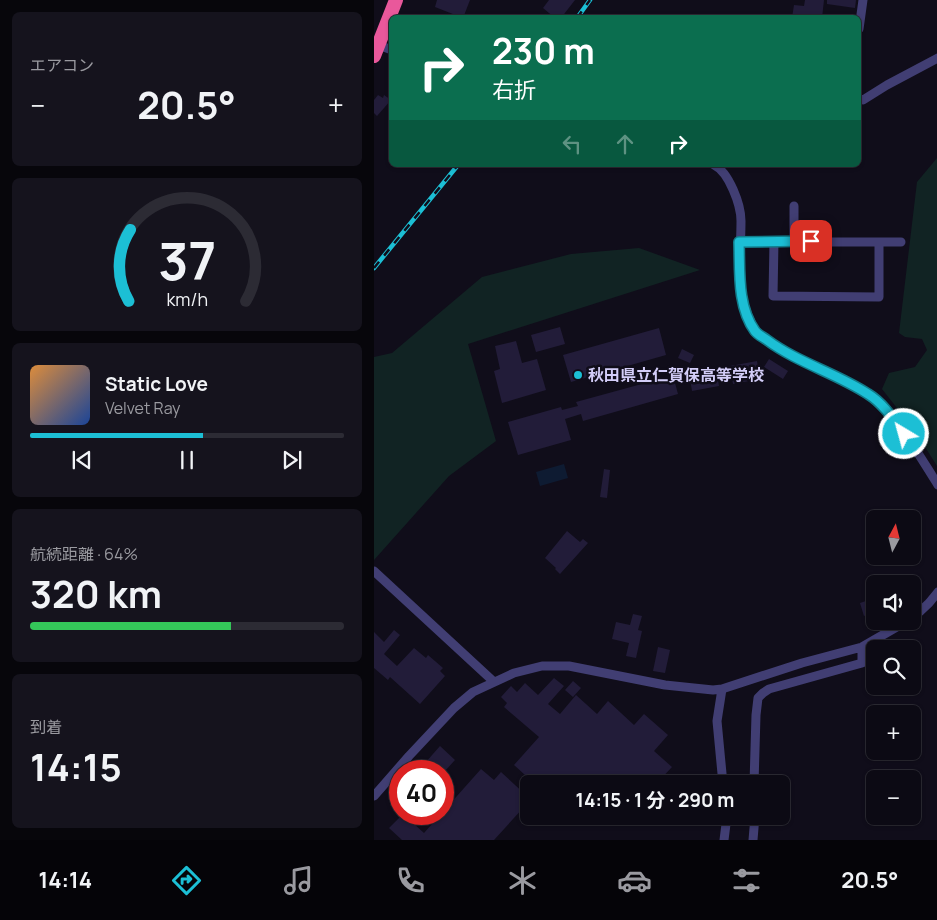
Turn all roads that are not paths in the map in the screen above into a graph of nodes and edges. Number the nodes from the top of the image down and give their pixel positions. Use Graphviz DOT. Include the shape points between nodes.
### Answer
graph roads {
  1 [pos="396,0"];
  2 [pos="863,0"];
  3 [pos="392,15"];
  4 [pos="861,15"];
  5 [pos="389,23"];
  6 [pos="381,50"];
  7 [pos="937,58"];
  8 [pos="861,100"];
  9 [pos="720,167"];
  10 [pos="794,206"];
  11 [pos="774,241"];
  12 [pos="794,241"];
  13 [pos="739,242"];
  14 [pos="879,242"];
  15 [pos="902,242"];
  16 [pos="937,485"];
  17 [pos="374,571"];
  18 [pos="937,592"];
  19 [pos="921,611"];
  20 [pos="891,630"];
  21 [pos="862,647"];
  22 [pos="493,681"];
  23 [pos="722,689"];
  24 [pos="722,775"];
  25 [pos="754,775"];
  26 [pos="374,796"];
  27 [pos="726,825"];
  28 [pos="754,825"];
  29 [pos="724,840"];
  30 [pos="753,840"];
  1 -- 3 [label="highway"];
  2 -- 4 [label="street"];
  5 -- 6 [label="highway"];
  7 -- 8 [label="street"];
  9 -- 13 [label="street" via="735,194 741,219"];
  10 -- 12 [label="street"];
  11 -- 12 [label="street"];
  11 -- 13 [label="street"];
  11 -- 14 [label="street" via="773,296 869,297 879,297"];
  12 -- 14 [label="street"];
  13 -- 16 [label="street" via="740,288 746,313 756,332 777,347 870,395 893,418"];
  14 -- 15 [label="street"];
  17 -- 22 [label="street"];
  18 -- 19 [label="street"];
  20 -- 21 [label="street"];
  21 -- 23 [label="street"];
  21 -- 25 [label="street" via="862,663 762,693 758,698 756,715"];
  22 -- 23 [label="street" via="542,666 569,666 665,685"];
  22 -- 26 [label="street" via="454,708"];
  23 -- 24 [label="street" via="717,721"];
  27 -- 29 [label="street"];
  28 -- 30 [label="street"];
}
